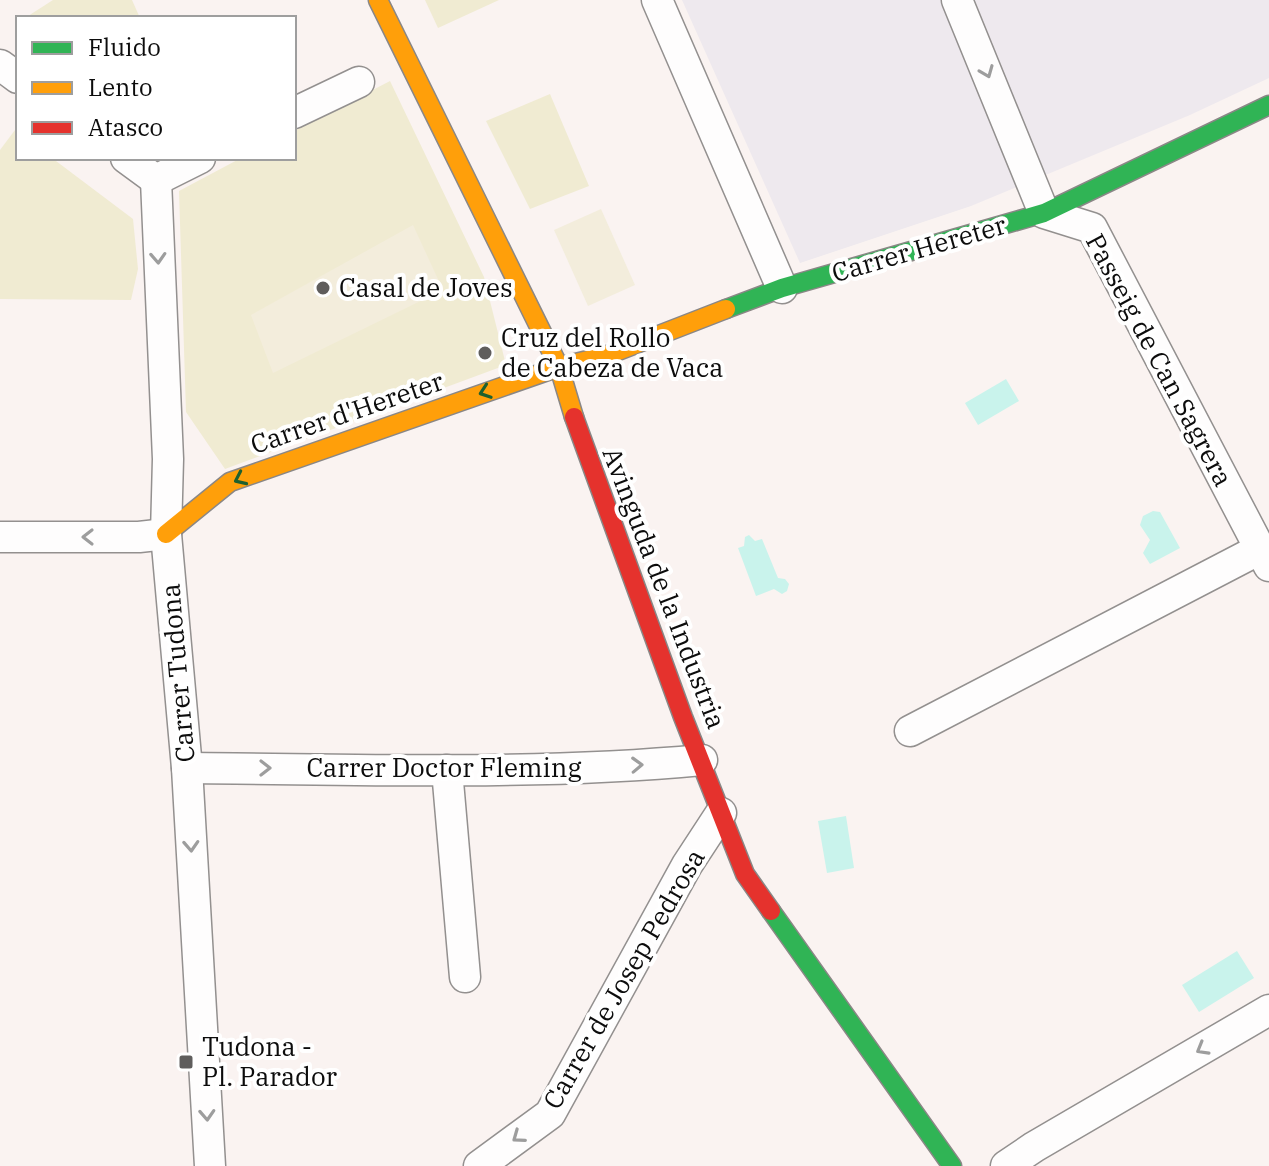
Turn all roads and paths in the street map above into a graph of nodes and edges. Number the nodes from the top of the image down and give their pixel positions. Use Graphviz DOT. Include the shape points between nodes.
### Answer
graph roads {
  1 [pos="378,0"];
  2 [pos="657,0"];
  3 [pos="957,0"];
  4 [pos="359,82"];
  5 [pos="1269,105"];
  6 [pos="296,112"];
  7 [pos="129,160"];
  8 [pos="196,160"];
  9 [pos="156,180"];
  10 [pos="1044,213"];
  11 [pos="782,288"];
  12 [pos="559,367"];
  13 [pos="166,534"];
  14 [pos="0,537"];
  15 [pos="1264,558"];
  16 [pos="910,731"];
  17 [pos="702,760"];
  18 [pos="187,768"];
  19 [pos="447,770"];
  20 [pos="721,813"];
  21 [pos="465,977"];
  22 [pos="1269,1010"];
  23 [pos="210,1166"];
  24 [pos="479,1166"];
  25 [pos="952,1166"];
  26 [pos="1006,1166"];
  1 -- 12 [label="street, Avinguda de la Industria"];
  2 -- 11 [label="street"];
  3 -- 10 [label="street, one-way"];
  4 -- 6 [label="street"];
  5 -- 10 [label="street, Carrer Hereter"];
  7 -- 9 [label="street"];
  8 -- 9 [label="street"];
  9 -- 13 [label="street, Carrer Tudona, one-way" via="168,459"];
  10 -- 11 [label="street, Carrer Hereter"];
  10 -- 15 [label="street, Passeig de Can Sagrera" via="1092,228"];
  11 -- 12 [label="street, Carrer Hereter" via="605,356"];
  12 -- 13 [label="street, Carrer d'Hereter, one-way" via="230,482"];
  12 -- 17 [label="street, Avinguda de la Industria" via="586,454"];
  13 -- 14 [label="street, one-way"];
  13 -- 18 [label="street, Carrer Tudona"];
  15 -- 16 [label="street"];
  19 -- 17 [label="street, Carrer Doctor Fleming, one-way"];
  17 -- 20 [label="street, Avinguda de la Industria"];
  18 -- 19 [label="street, Carrer Doctor Fleming, one-way"];
  18 -- 23 [label="street, Carrer Tudona, one-way"];
  19 -- 21 [label="street"];
  20 -- 24 [label="street, Carrer de Josep Pedrosa, one-way" via="550,1114"];
  20 -- 25 [label="street, Avinguda de la Industria" via="745,874"];
  22 -- 26 [label="street, one-way"];
}
